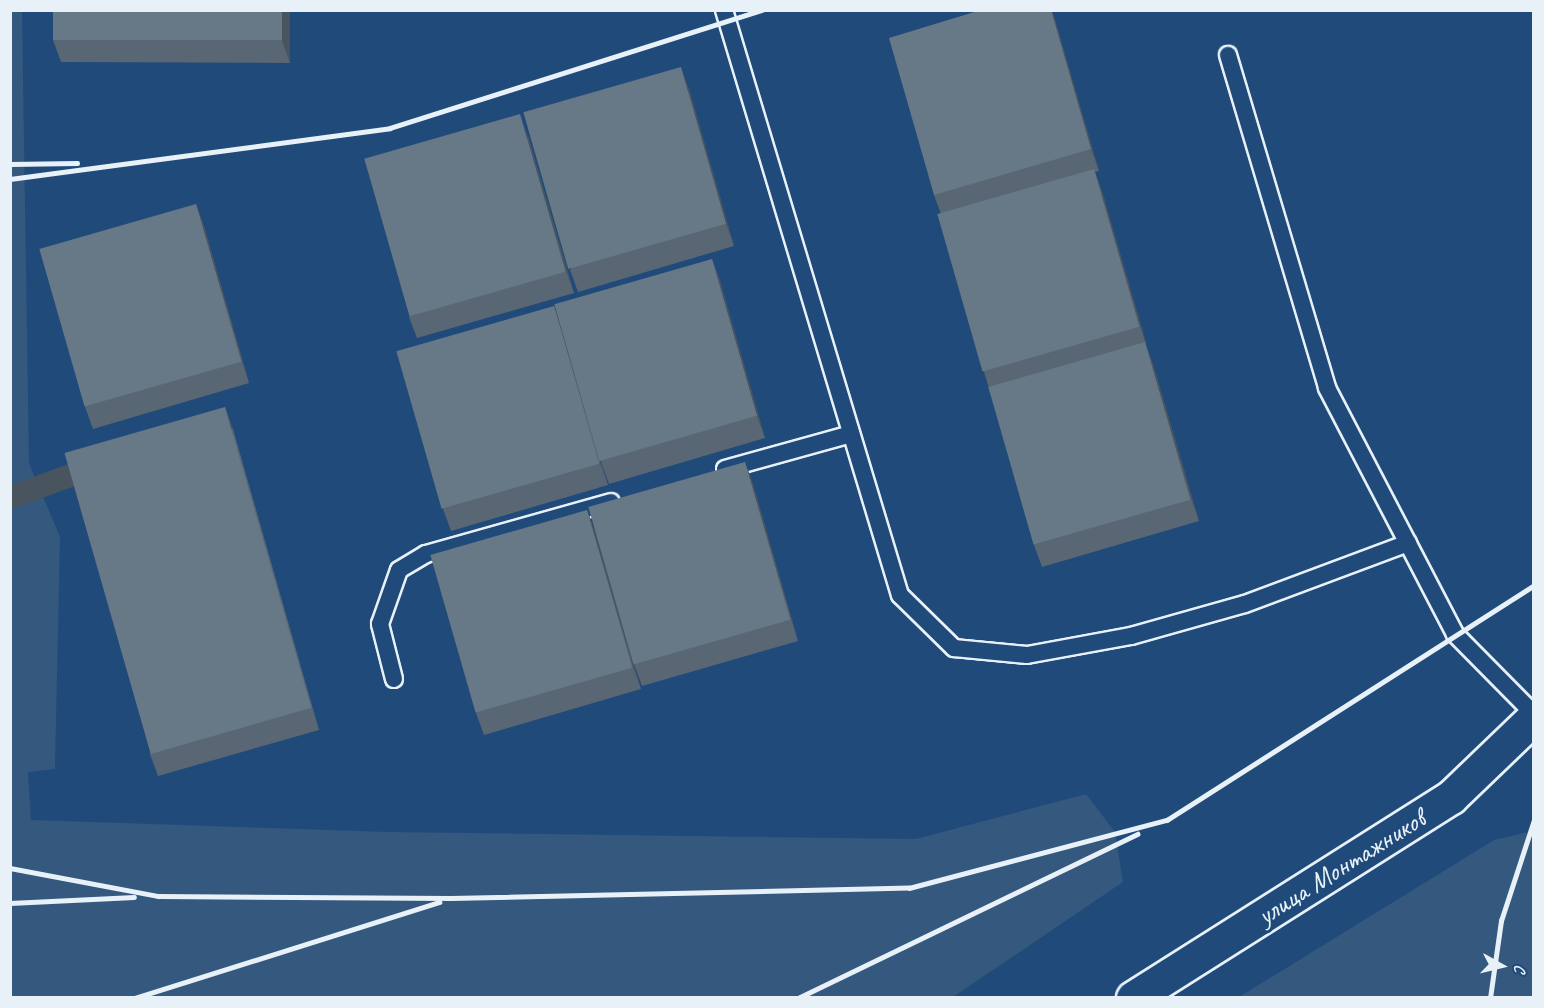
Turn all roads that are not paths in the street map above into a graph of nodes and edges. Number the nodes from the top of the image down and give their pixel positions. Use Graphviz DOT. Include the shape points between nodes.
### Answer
graph roads {
  1 [pos="724,10"];
  2 [pos="1228,56"];
  3 [pos="851,434"];
  4 [pos="702,476"];
  5 [pos="633,495"];
  6 [pos="1408,543"];
  7 [pos="394,680"];
  8 [pos="1533,716"];
  9 [pos="1133,998"];
  1 -- 3 [label="lane"];
  2 -- 6 [label="lane" via="1327,387"];
  3 -- 4 [label="lane"];
  3 -- 6 [label="lane" via="900,595 954,648 1027,655 1131,636 1245,604"];
  5 -- 7 [label="lane" via="426,554 399,570 380,624"];
  6 -- 8 [label="lane" via="1455,634"];
  8 -- 9 [label="street, улица Монтажников" via="1451,797"];
}
